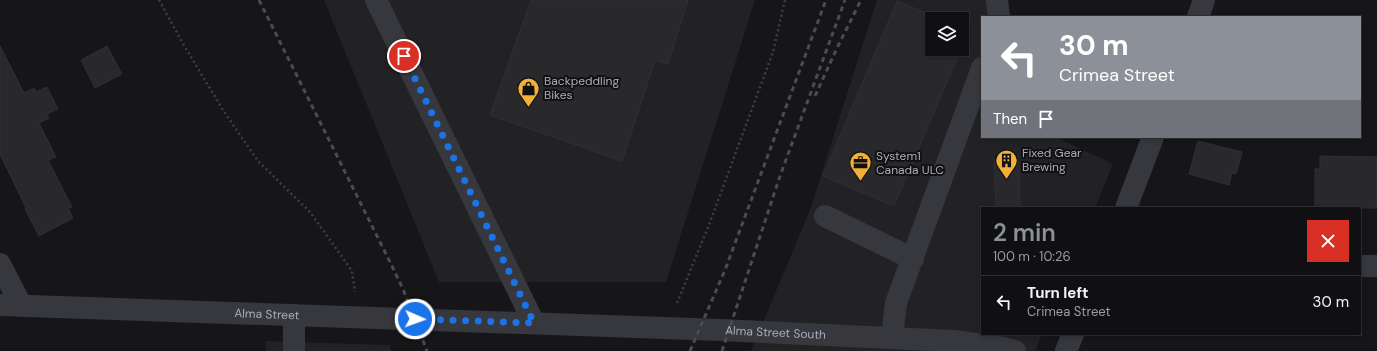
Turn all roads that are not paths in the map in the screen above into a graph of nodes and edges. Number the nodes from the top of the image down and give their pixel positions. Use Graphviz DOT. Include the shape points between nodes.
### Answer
graph roads {
  1 [pos="376,0"];
  2 [pos="997,0"];
  3 [pos="1204,0"];
  4 [pos="999,16"];
  5 [pos="1198,16"];
  6 [pos="981,71"];
  7 [pos="1153,138"];
  8 [pos="1126,207"];
  9 [pos="825,216"];
  10 [pos="912,259"];
  11 [pos="0,264"];
  12 [pos="1361,266"];
  13 [pos="1377,266"];
  14 [pos="10,305"];
  15 [pos="294,315"];
  16 [pos="534,323"];
  17 [pos="1073,335"];
  18 [pos="892,338"];
  19 [pos="294,351"];
  20 [pos="1015,351"];
  21 [pos="1066,351"];
  1 -- 16 [label="street"];
  2 -- 4 [label="street"];
  3 -- 5 [label="street"];
  6 -- 10 [label="street"];
  7 -- 8 [label="street"];
  9 -- 10 [label="street"];
  10 -- 18 [label="street" via="896,303"];
  11 -- 14 [label="street"];
  12 -- 13 [label="street"];
  14 -- 15 [label="street, Alma Street"];
  15 -- 16 [label="street, Alma Street"];
  15 -- 19 [label="street"];
  16 -- 18 [label="street, Alma Street South"];
  17 -- 21 [label="street"];
  18 -- 20 [label="street, Alma Street South" via="954,342"];
}
